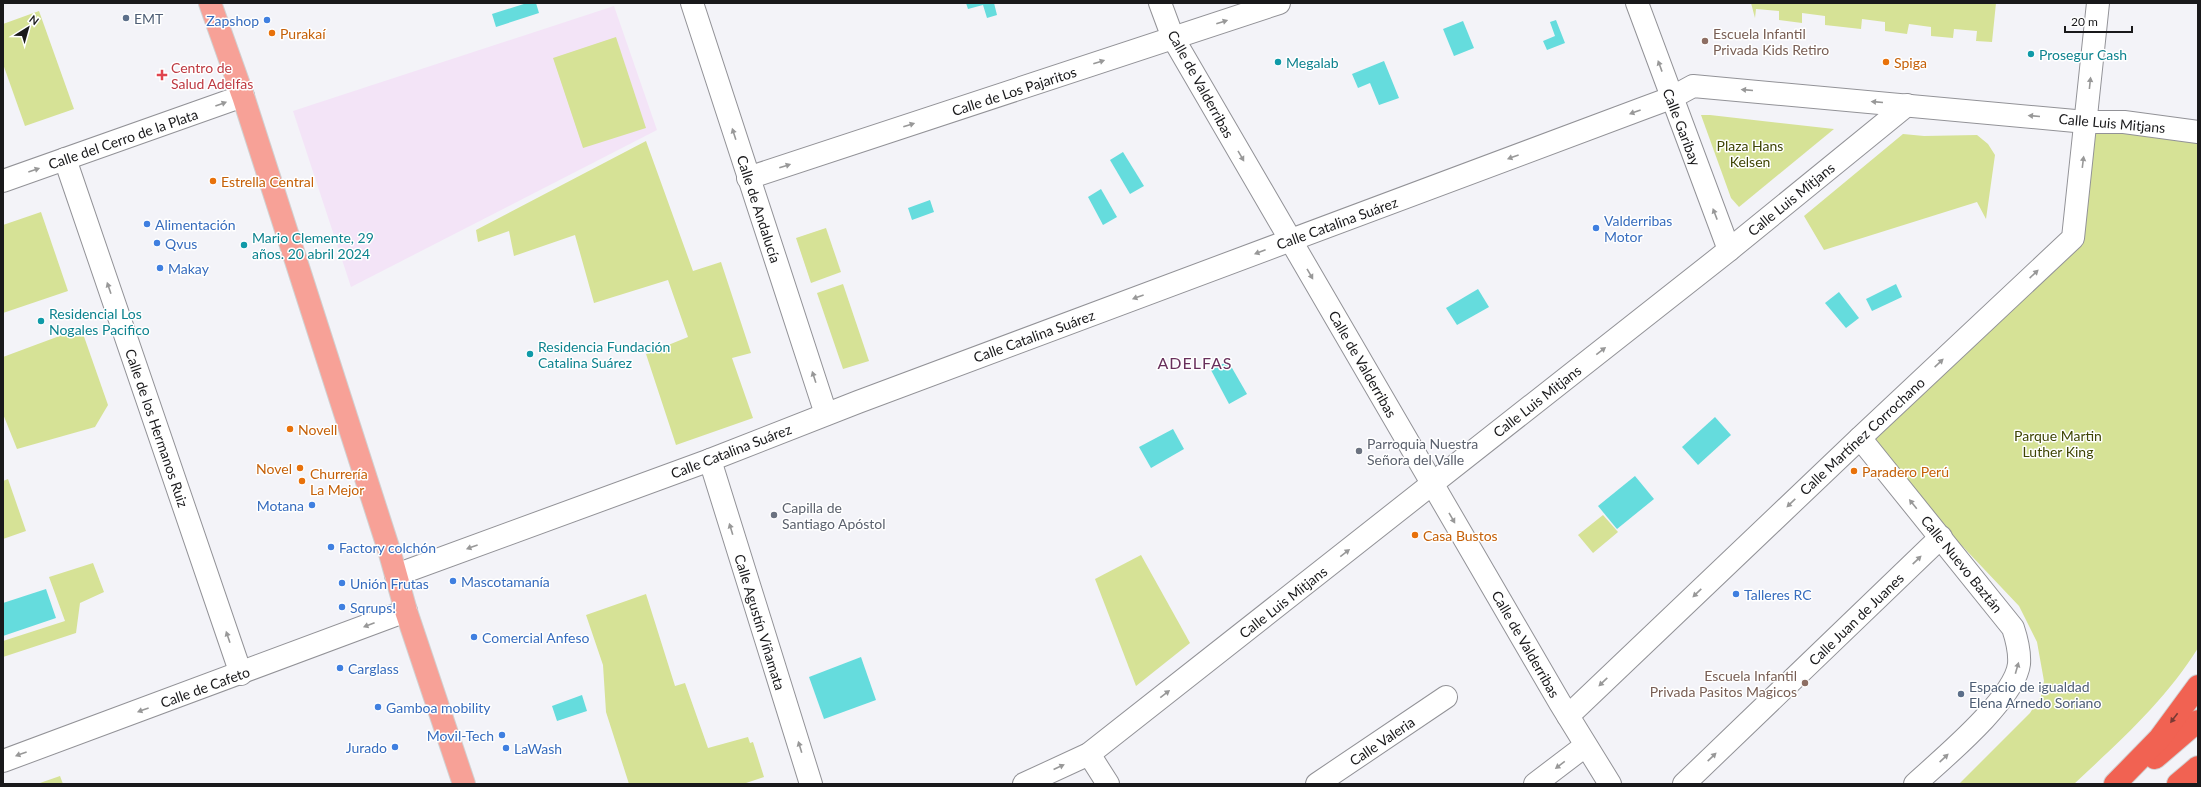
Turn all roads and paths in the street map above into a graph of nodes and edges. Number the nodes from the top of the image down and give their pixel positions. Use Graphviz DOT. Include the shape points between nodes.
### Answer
graph roads {
  1 [pos="210,3"];
  2 [pos="692,3"];
  3 [pos="1160,3"];
  4 [pos="1279,3"];
  5 [pos="1637,3"];
  6 [pos="2098,3"];
  7 [pos="1173,38"];
  8 [pos="243,96"];
  9 [pos="1671,98"];
  10 [pos="1907,105"];
  11 [pos="2086,122"];
  12 [pos="2198,132"];
  13 [pos="65,159"];
  14 [pos="748,178"];
  15 [pos="3,181"];
  16 [pos="1291,240"];
  17 [pos="1729,250"];
  18 [pos="826,414"];
  19 [pos="1860,438"];
  20 [pos="710,460"];
  21 [pos="1433,484"];
  22 [pos="1940,538"];
  23 [pos="396,575"];
  24 [pos="406,611"];
  25 [pos="241,674"];
  26 [pos="2198,686"];
  27 [pos="1446,697"];
  28 [pos="1568,716"];
  29 [pos="2198,722"];
  30 [pos="1586,746"];
  31 [pos="1089,754"];
  32 [pos="3,761"];
  33 [pos="2198,767"];
  34 [pos="464,784"];
  35 [pos="811,784"];
  36 [pos="1024,784"];
  37 [pos="1108,784"];
  38 [pos="1317,784"];
  39 [pos="1535,784"];
  40 [pos="1610,784"];
  41 [pos="1684,784"];
  42 [pos="1915,784"];
  43 [pos="2115,784"];
  44 [pos="2124,784"];
  45 [pos="2178,784"];
  1 -- 8 [label="main road"];
  14 -- 2 [label="street, Calle de Andalucía, one-way"];
  3 -- 7 [label="street, Calle de Valderribas"];
  7 -- 4 [label="street, Calle de Los Pajaritos, one-way"];
  9 -- 5 [label="street, Calle Garibay, one-way"];
  11 -- 6 [label="street, Calle Martínez Corrochano, one-way"];
  14 -- 7 [label="street, Calle de Los Pajaritos, one-way"];
  7 -- 16 [label="street, Calle de Valderribas, one-way"];
  13 -- 8 [label="street, Calle del Cerro de la Plata, one-way"];
  8 -- 23 [label="main road"];
  10 -- 9 [label="street, Calle Luis Mitjans, one-way" via="1693,86"];
  9 -- 16 [label="street, Calle Catalina Suárez, one-way"];
  17 -- 9 [label="street, Calle Garibay, one-way"];
  11 -- 10 [label="street, Calle Luis Mitjans, one-way"];
  10 -- 17 [label="street, Calle Luis Mitjans"];
  11 -- 12 [label="street, Calle Luis Mitjans" via="2124,122"];
  19 -- 11 [label="street, Calle Martínez Corrochano, one-way" via="2073,238"];
  15 -- 13 [label="street, Calle del Cerro de la Plata, one-way"];
  25 -- 13 [label="street, Calle de los Hermanos Ruiz, one-way"];
  18 -- 14 [label="street, Calle de Andalucía, one-way"];
  16 -- 18 [label="street, Calle Catalina Suárez, one-way"];
  16 -- 21 [label="street, Calle de Valderribas, one-way"];
  21 -- 17 [label="street, Calle Luis Mitjans, one-way"];
  18 -- 20 [label="street, Calle Catalina Suárez"];
  22 -- 19 [label="street, Calle Nuevo Baztán, one-way"];
  19 -- 28 [label="street, Calle Martínez Corrochano, one-way"];
  20 -- 23 [label="street, Calle Catalina Suárez, one-way"];
  35 -- 20 [label="street, Calle Agustín Viñamata, one-way"];
  21 -- 28 [label="street, Calle de Valderribas, one-way"];
  31 -- 21 [label="street, Calle Luis Mitjans, one-way"];
  41 -- 22 [label="street, Calle Juan de Juanes, one-way"];
  42 -- 22 [label="street, Calle Nuevo Baztán, one-way" via="1965,738 1999,701 2010,686 2019,666 2019,648 2013,628"];
  23 -- 24 [label="main road"];
  24 -- 25 [label="street, Calle de Cafeto, one-way"];
  24 -- 34 [label="main road"];
  25 -- 32 [label="street, Calle de Cafeto, one-way"];
  26 -- 43 [label="highway, one-way" via="2158,738"];
  27 -- 38 [label="street, Calle Valeria"];
  28 -- 30 [label="street, Calle de Valderribas"];
  29 -- 44 [label="highway"];
  30 -- 39 [label="street, one-way"];
  30 -- 40 [label="street, Calle de Valderribas"];
  36 -- 31 [label="street, Calle Luis Mitjans, one-way"];
  31 -- 37 [label="street"];
  33 -- 45 [label="highway"];
}
